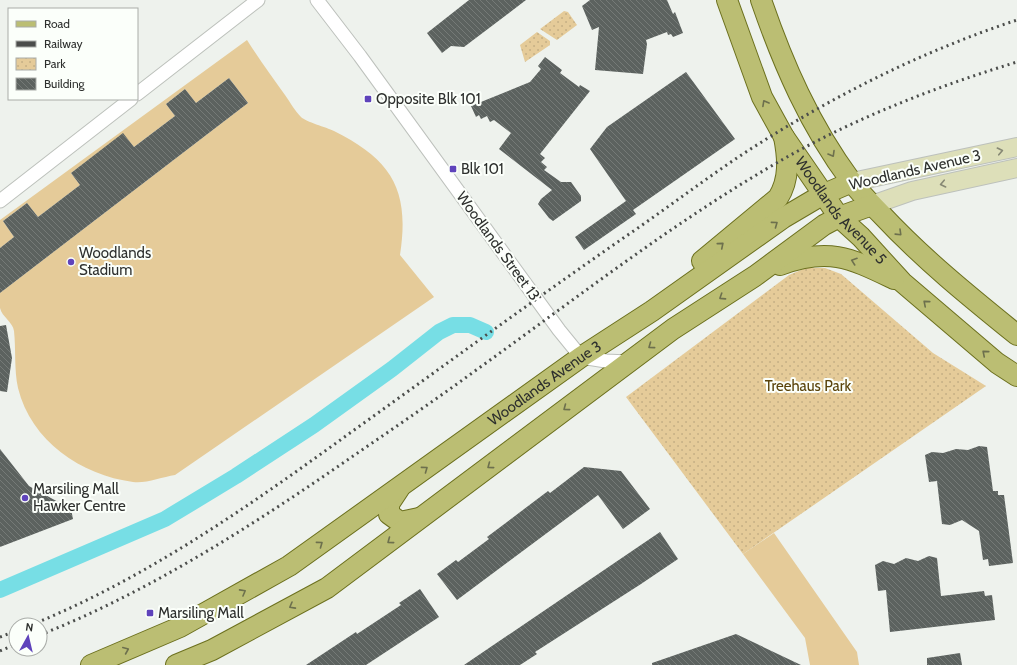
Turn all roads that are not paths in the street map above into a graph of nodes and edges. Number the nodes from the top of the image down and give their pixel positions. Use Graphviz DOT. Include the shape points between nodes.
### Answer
graph roads {
  1 [pos="258,0"];
  2 [pos="317,0"];
  3 [pos="727,0"];
  4 [pos="761,0"];
  5 [pos="138,93"];
  6 [pos="130,100"];
  7 [pos="784,136"];
  8 [pos="1017,148"];
  9 [pos="1017,168"];
  10 [pos="852,182"];
  11 [pos="822,195"];
  12 [pos="0,201"];
  13 [pos="872,205"];
  14 [pos="839,217"];
  15 [pos="755,276"];
  16 [pos="902,282"];
  17 [pos="1017,335"];
  18 [pos="605,342"];
  19 [pos="581,357"];
  20 [pos="628,362"];
  21 [pos="1017,376"];
  22 [pos="400,487"];
  23 [pos="421,517"];
  24 [pos="91,665"];
  25 [pos="176,665"];
  1 -- 5 [label="street"];
  2 -- 19 [label="street, Woodlands Street 13"];
  7 -- 3 [label="main road, Woodlands Avenue 5, one-way" via="762,97"];
  4 -- 10 [label="main road, Woodlands Avenue 5, one-way" via="803,104"];
  6 -- 12 [label="street"];
  7 -- 11 [label="main road, Woodlands Avenue 5" via="811,173"];
  18 -- 7 [label="main road, one-way" via="778,198 787,172"];
  10 -- 8 [label="street, Woodlands Avenue 3, one-way"];
  9 -- 13 [label="street, Woodlands Avenue 3, one-way" via="912,190"];
  10 -- 11 [label="main road, Woodlands Avenue 3"];
  10 -- 13 [label="main road, Woodlands Avenue 5"];
  11 -- 14 [label="main road, Woodlands Avenue 5"];
  18 -- 11 [label="main road, Woodlands Avenue 3, one-way" via="783,218"];
  13 -- 14 [label="main road, Woodlands Avenue 3"];
  13 -- 17 [label="main road, Woodlands Avenue 5, one-way" via="926,258"];
  14 -- 15 [label="main road, Woodlands Avenue 3" via="824,225"];
  14 -- 16 [label="main road, Woodlands Avenue 5"];
  16 -- 15 [label="main road, one-way" via="856,261 822,255 791,261"];
  15 -- 20 [label="main road, Woodlands Avenue 3, one-way"];
  21 -- 16 [label="main road, Woodlands Avenue 5, one-way" via="997,363"];
  18 -- 19 [label="main road, Woodlands Avenue 3"];
  19 -- 20 [label="street"];
  22 -- 19 [label="main road, Woodlands Avenue 3, one-way"];
  20 -- 23 [label="main road, Woodlands Avenue 3, one-way"];
  22 -- 23 [label="main road" via="389,504 389,514 400,522"];
  24 -- 22 [label="main road, Woodlands Avenue 3, one-way" via="180,627 289,566"];
  23 -- 25 [label="main road, Woodlands Avenue 3, one-way" via="326,588 212,650"];
}
